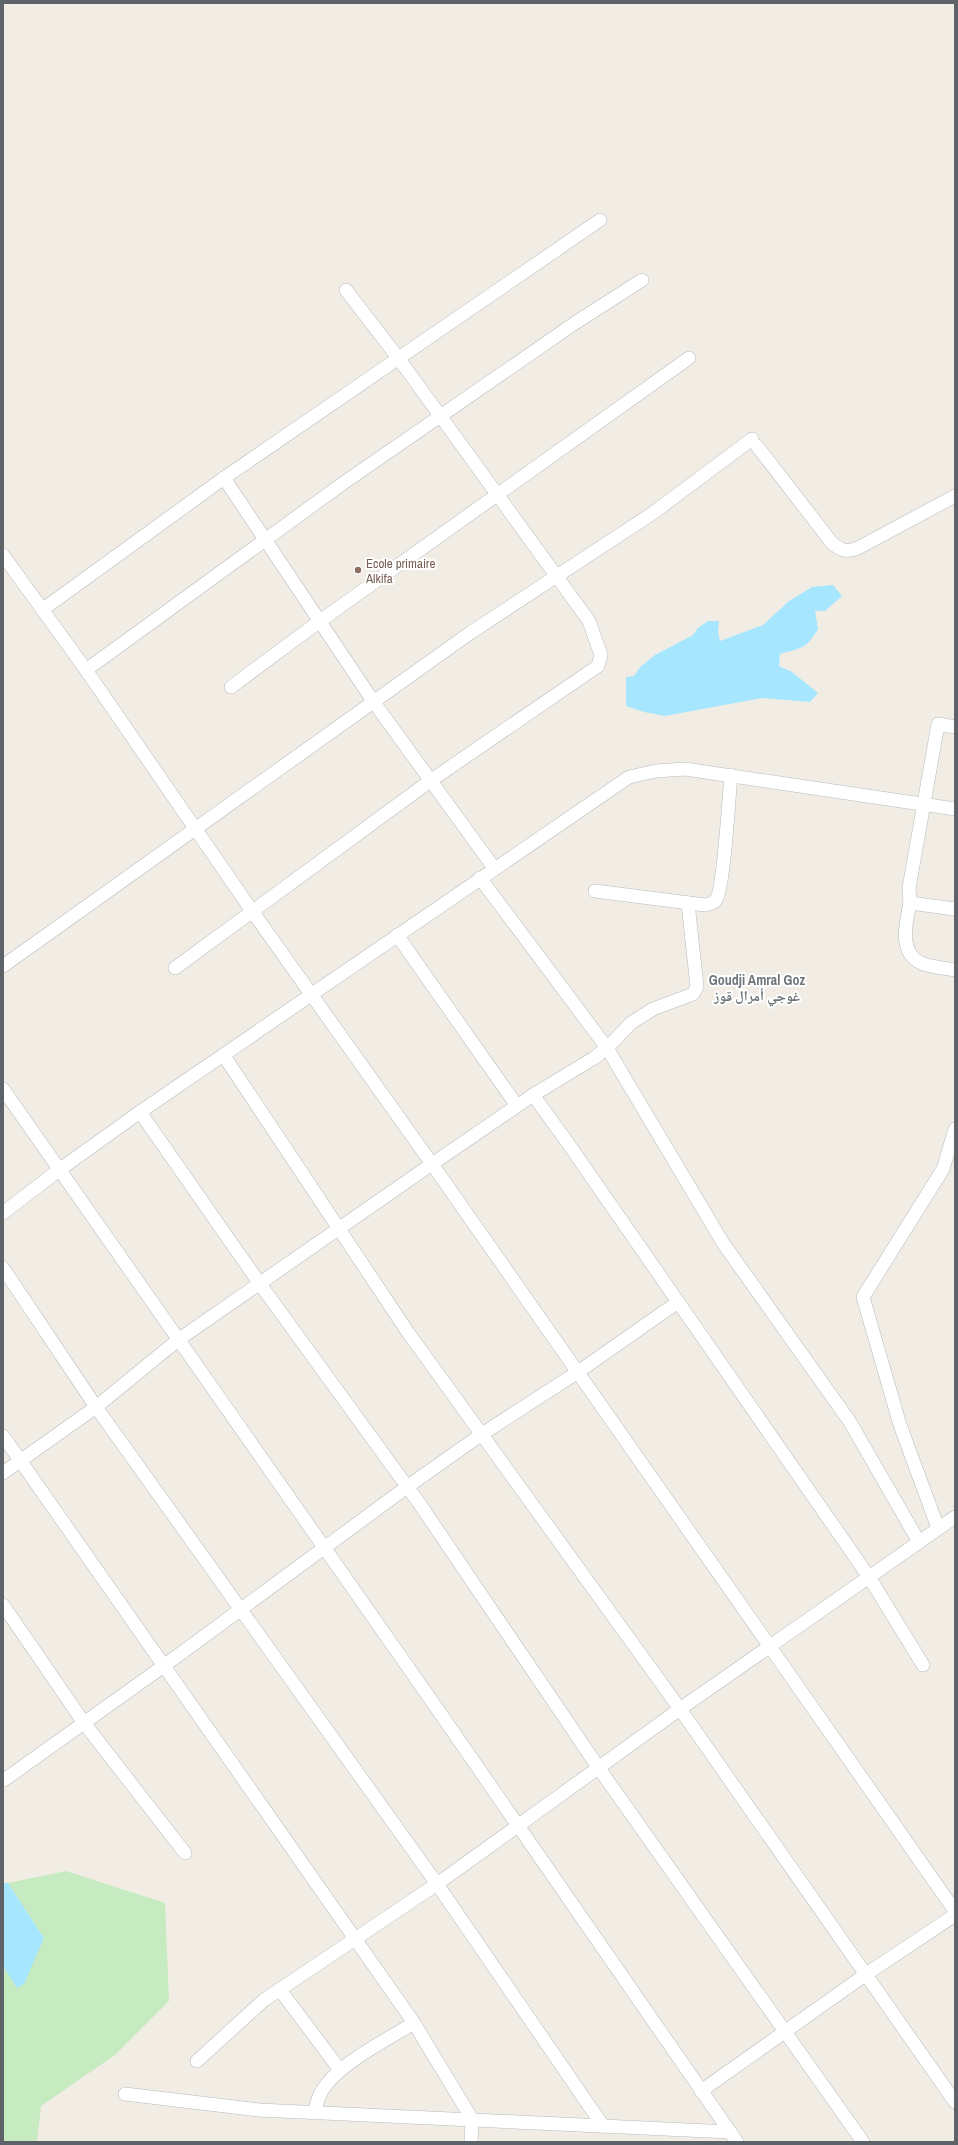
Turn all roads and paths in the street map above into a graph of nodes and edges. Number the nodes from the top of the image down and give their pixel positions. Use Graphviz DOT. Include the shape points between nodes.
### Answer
graph roads {
  1 [pos="600,220"];
  2 [pos="642,280"];
  3 [pos="346,290"];
  4 [pos="689,358"];
  5 [pos="399,359"];
  6 [pos="440,418"];
  7 [pos="224,478"];
  8 [pos="498,495"];
  9 [pos="955,496"];
  10 [pos="266,540"];
  11 [pos="3,555"];
  12 [pos="557,575"];
  13 [pos="42,610"];
  14 [pos="320,621"];
  15 [pos="86,670"];
  16 [pos="231,687"];
  17 [pos="373,701"];
  18 [pos="955,727"];
  19 [pos="731,775"];
  20 [pos="430,781"];
  21 [pos="924,805"];
  22 [pos="955,809"];
  23 [pos="196,829"];
  24 [pos="494,868"];
  25 [pos="480,878"];
  26 [pos="595,891"];
  27 [pos="688,903"];
  28 [pos="910,903"];
  29 [pos="955,909"];
  30 [pos="252,911"];
  31 [pos="397,935"];
  32 [pos="3,966"];
  33 [pos="175,968"];
  34 [pos="955,970"];
  35 [pos="311,993"];
  36 [pos="607,1048"];
  37 [pos="224,1056"];
  38 [pos="3,1089"];
  39 [pos="533,1095"];
  40 [pos="517,1106"];
  41 [pos="140,1112"];
  42 [pos="955,1129"];
  43 [pos="432,1164"];
  44 [pos="59,1170"];
  45 [pos="949,1170"];
  46 [pos="3,1214"];
  47 [pos="340,1228"];
  48 [pos="3,1268"];
  49 [pos="260,1284"];
  50 [pos="678,1302"];
  51 [pos="178,1340"];
  52 [pos="578,1372"];
  53 [pos="96,1407"];
  54 [pos="482,1434"];
  55 [pos="3,1436"];
  56 [pos="20,1461"];
  57 [pos="3,1472"];
  58 [pos="407,1486"];
  59 [pos="955,1517"];
  60 [pos="938,1528"];
  61 [pos="919,1542"];
  62 [pos="324,1547"];
  63 [pos="869,1577"];
  64 [pos="3,1605"];
  65 [pos="242,1608"];
  66 [pos="771,1646"];
  67 [pos="165,1665"];
  68 [pos="923,1665"];
  69 [pos="680,1709"];
  70 [pos="84,1722"];
  71 [pos="598,1767"];
  72 [pos="3,1780"];
  73 [pos="517,1825"];
  74 [pos="185,1853"];
  75 [pos="437,1884"];
  76 [pos="955,1911"];
  77 [pos="955,1915"];
  78 [pos="355,1940"];
  79 [pos="865,1975"];
  80 [pos="280,1990"];
  81 [pos="414,2023"];
  82 [pos="786,2032"];
  83 [pos="197,2061"];
  84 [pos="340,2070"];
  85 [pos="701,2091"];
  86 [pos="125,2094"];
  87 [pos="955,2102"];
  88 [pos="314,2113"];
  89 [pos="472,2118"];
  90 [pos="603,2126"];
  91 [pos="733,2137"];
  92 [pos="471,2142"];
  93 [pos="864,2142"];
  1 -- 5 [label="street"];
  2 -- 6 [label="street" via="575,323"];
  3 -- 5 [label="street"];
  4 -- 8 [label="street"];
  5 -- 6 [label="street"];
  5 -- 7 [label="street"];
  6 -- 8 [label="street"];
  6 -- 10 [label="street" via="342,484"];
  7 -- 10 [label="street"];
  7 -- 13 [label="street"];
  8 -- 12 [label="street"];
  8 -- 14 [label="street"];
  9 -- 12 [label="street" via="862,546 842,551 832,543 755,443"];
  10 -- 14 [label="street"];
  10 -- 15 [label="street"];
  11 -- 13 [label="street"];
  12 -- 17 [label="street"];
  12 -- 20 [label="street" via="589,621 601,655 598,666"];
  13 -- 15 [label="street"];
  14 -- 16 [label="street"];
  14 -- 17 [label="street"];
  15 -- 23 [label="street"];
  17 -- 20 [label="street"];
  17 -- 23 [label="street"];
  18 -- 21 [label="street" via="938,724"];
  19 -- 21 [label="street"];
  19 -- 24 [label="street" via="686,769 656,771 628,777"];
  19 -- 27 [label="street" via="717,899 712,904 705,905"];
  20 -- 24 [label="street"];
  20 -- 30 [label="street"];
  21 -- 22 [label="street"];
  21 -- 28 [label="street" via="910,878"];
  23 -- 30 [label="street"];
  23 -- 32 [label="street"];
  24 -- 25 [label="street"];
  25 -- 31 [label="street"];
  25 -- 36 [label="street"];
  26 -- 27 [label="street"];
  27 -- 36 [label="street" via="697,988 692,994 653,1009 632,1023"];
  28 -- 29 [label="street"];
  28 -- 34 [label="street" via="905,940 910,954 921,963"];
  30 -- 33 [label="street"];
  30 -- 35 [label="street"];
  31 -- 35 [label="street"];
  31 -- 40 [label="street"];
  35 -- 37 [label="street"];
  35 -- 43 [label="street"];
  36 -- 39 [label="street"];
  36 -- 61 [label="street" via="723,1243 850,1422"];
  37 -- 41 [label="street"];
  37 -- 47 [label="street"];
  38 -- 44 [label="street"];
  39 -- 40 [label="street"];
  39 -- 50 [label="street"];
  40 -- 43 [label="street"];
  41 -- 44 [label="street"];
  41 -- 49 [label="street"];
  42 -- 45 [label="street"];
  43 -- 47 [label="street"];
  43 -- 52 [label="street"];
  44 -- 46 [label="street"];
  44 -- 51 [label="street"];
  45 -- 60 [label="street" via="863,1297 900,1425"];
  47 -- 49 [label="street"];
  47 -- 54 [label="street" via="407,1331"];
  48 -- 53 [label="street"];
  49 -- 51 [label="street"];
  49 -- 58 [label="street"];
  50 -- 52 [label="street"];
  50 -- 63 [label="street"];
  51 -- 53 [label="street"];
  51 -- 62 [label="street"];
  52 -- 54 [label="street"];
  52 -- 66 [label="street"];
  53 -- 56 [label="street"];
  53 -- 65 [label="street"];
  54 -- 58 [label="street"];
  54 -- 69 [label="street"];
  55 -- 56 [label="street"];
  56 -- 57 [label="street"];
  56 -- 67 [label="street"];
  58 -- 62 [label="street"];
  58 -- 71 [label="street"];
  59 -- 60 [label="street"];
  60 -- 61 [label="street"];
  61 -- 63 [label="street"];
  62 -- 65 [label="street"];
  62 -- 73 [label="street"];
  63 -- 66 [label="street"];
  63 -- 68 [label="street"];
  64 -- 70 [label="street"];
  65 -- 67 [label="street"];
  65 -- 75 [label="street"];
  66 -- 69 [label="street"];
  66 -- 76 [label="street"];
  67 -- 70 [label="street"];
  67 -- 78 [label="street"];
  69 -- 71 [label="street"];
  69 -- 79 [label="street"];
  70 -- 72 [label="street"];
  70 -- 74 [label="street"];
  71 -- 73 [label="street"];
  71 -- 82 [label="street"];
  73 -- 75 [label="street"];
  73 -- 85 [label="street"];
  75 -- 78 [label="street"];
  75 -- 90 [label="street"];
  77 -- 79 [label="street"];
  78 -- 80 [label="street"];
  78 -- 81 [label="street"];
  79 -- 82 [label="street"];
  79 -- 87 [label="street"];
  80 -- 83 [label="street" via="264,2000"];
  80 -- 84 [label="street"];
  81 -- 84 [label="street"];
  81 -- 89 [label="street"];
  82 -- 85 [label="street"];
  82 -- 93 [label="street"];
  84 -- 88 [label="street" via="325,2085"];
  85 -- 91 [label="street"];
  86 -- 88 [label="street" via="259,2110"];
  88 -- 89 [label="street"];
  89 -- 90 [label="street"];
  89 -- 92 [label="street"];
  90 -- 91 [label="street"];
}
